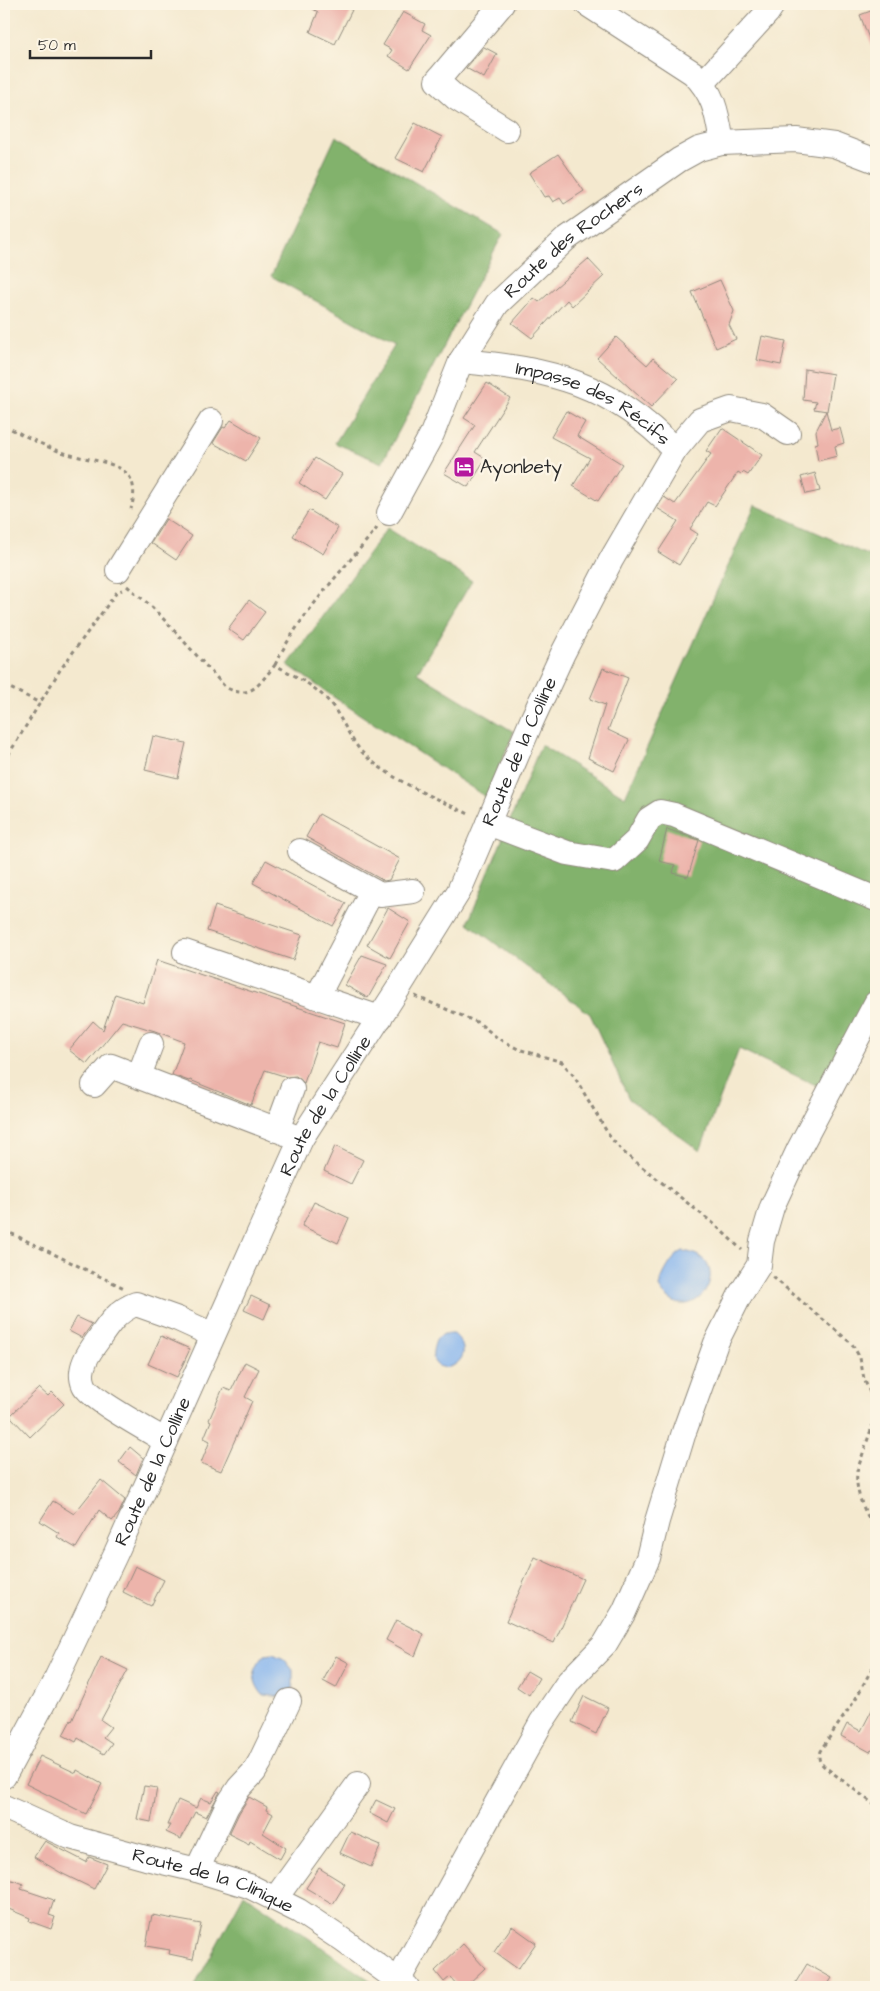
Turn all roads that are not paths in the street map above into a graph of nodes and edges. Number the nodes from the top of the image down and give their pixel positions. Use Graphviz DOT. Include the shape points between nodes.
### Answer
graph roads {
  1 [pos="502,4"];
  2 [pos="587,4"];
  3 [pos="773,4"];
  4 [pos="703,83"];
  5 [pos="507,130"];
  6 [pos="722,143"];
  7 [pos="876,161"];
  8 [pos="461,361"];
  9 [pos="211,421"];
  10 [pos="788,433"];
  11 [pos="675,450"];
  12 [pos="389,513"];
  13 [pos="123,579"];
  14 [pos="488,823"];
  15 [pos="300,851"];
  16 [pos="372,891"];
  17 [pos="414,891"];
  18 [pos="876,899"];
  19 [pos="185,952"];
  20 [pos="317,997"];
  21 [pos="876,1003"];
  22 [pos="380,1018"];
  23 [pos="151,1044"];
  24 [pos="139,1076"];
  25 [pos="94,1085"];
  26 [pos="292,1088"];
  27 [pos="277,1130"];
  28 [pos="301,1139"];
  29 [pos="213,1335"];
  30 [pos="166,1441"];
  31 [pos="289,1700"];
  32 [pos="4,1776"];
  33 [pos="358,1784"];
  34 [pos="4,1807"];
  35 [pos="197,1870"];
  36 [pos="276,1899"];
  37 [pos="402,1984"];
  1 -- 5 [label="street" via="437,81 456,98"];
  2 -- 4 [label="street" via="693,73"];
  3 -- 4 [label="street"];
  4 -- 6 [label="street" via="716,110"];
  6 -- 7 [label="street, Route des Rochers" via="796,140 834,145"];
  6 -- 8 [label="street, Route des Rochers" via="699,149 679,160 566,239 497,304"];
  8 -- 11 [label="street, Impasse des Récifs" via="541,371 596,390 638,416"];
  8 -- 12 [label="street, Route des Rochers" via="432,434"];
  9 -- 13 [label="street"];
  10 -- 11 [label="street, Impasse des Récifs" via="762,415 731,409 700,420"];
  11 -- 14 [label="street, Route de la Colline" via="611,560 532,720"];
  14 -- 18 [label="street" via="567,853 614,861 637,840 649,819 660,812 674,814"];
  14 -- 22 [label="street, Route de la Colline" via="459,890"];
  15 -- 16 [label="street"];
  16 -- 17 [label="street" via="380,895"];
  16 -- 20 [label="street"];
  19 -- 20 [label="street"];
  20 -- 22 [label="street"];
  21 -- 37 [label="street" via="772,1207 759,1266 728,1318 713,1351 684,1432 648,1558 624,1612 605,1644 570,1681 549,1710"];
  22 -- 28 [label="street, Route de la Colline"];
  23 -- 24 [label="street"];
  24 -- 25 [label="street" via="111,1066"];
  24 -- 27 [label="street"];
  26 -- 27 [label="street"];
  27 -- 28 [label="street"];
  28 -- 29 [label="street, Route de la Colline"];
  29 -- 30 [label="street, Route de la Colline"];
  29 -- 30 [label="street" via="136,1304 124,1308 108,1324 86,1356 82,1375 84,1387 108,1406"];
  30 -- 32 [label="street, Route de la Colline" via="54,1683"];
  31 -- 35 [label="street" via="260,1762 227,1806"];
  33 -- 36 [label="street"];
  34 -- 35 [label="street, Route de la Clinique" via="70,1837"];
  35 -- 36 [label="street, Route de la Clinique" via="249,1886"];
  36 -- 37 [label="street, Route de la Clinique" via="336,1936"];
}
